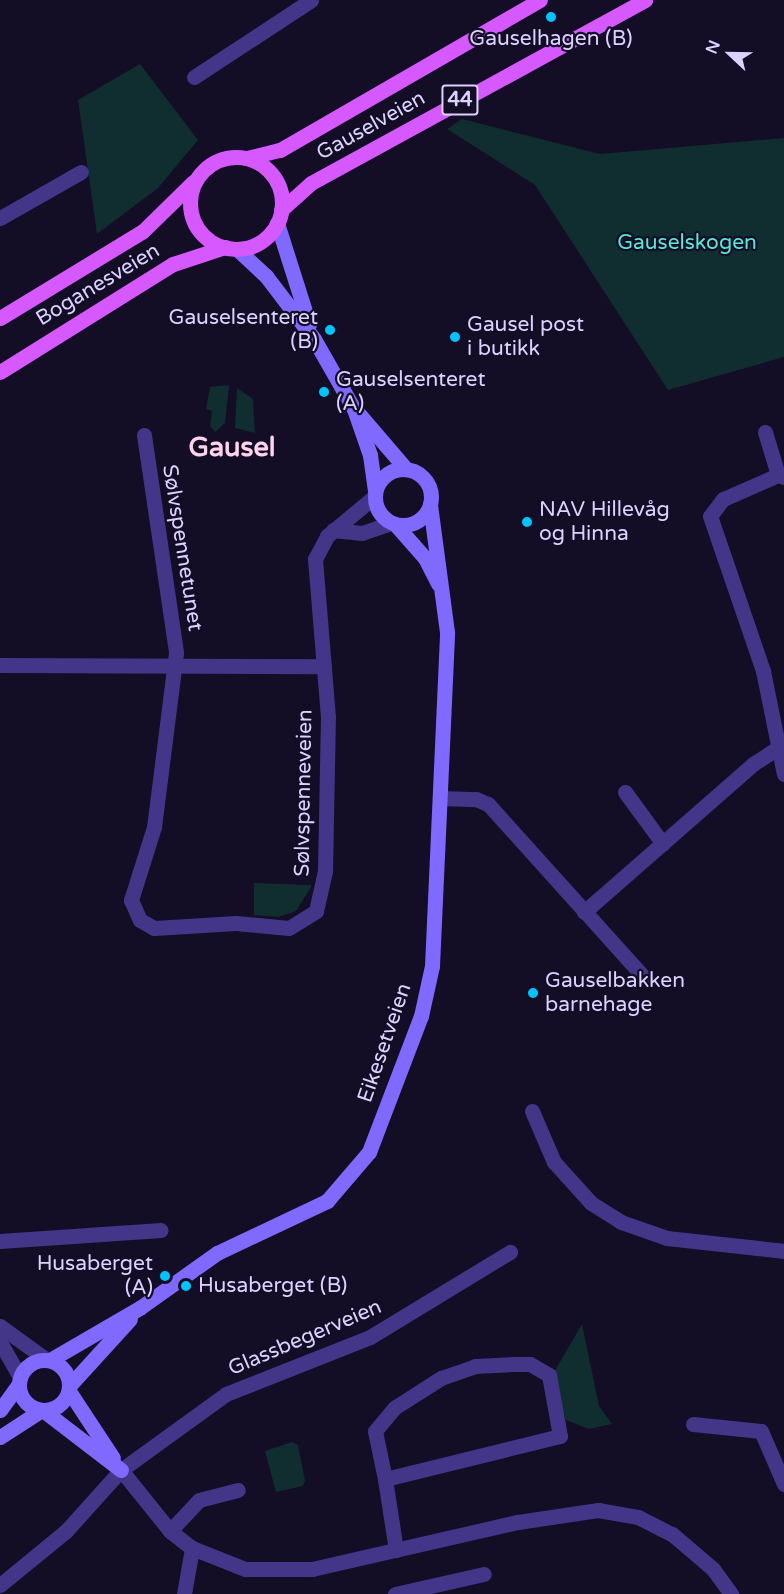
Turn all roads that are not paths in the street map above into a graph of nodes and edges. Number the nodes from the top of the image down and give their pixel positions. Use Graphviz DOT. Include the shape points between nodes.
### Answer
graph roads {
  1 [pos="311,0"];
  2 [pos="540,0"];
  3 [pos="645,0"];
  4 [pos="194,77"];
  5 [pos="247,158"];
  6 [pos="81,172"];
  7 [pos="197,178"];
  8 [pos="279,217"];
  9 [pos="0,218"];
  10 [pos="231,248"];
  11 [pos="0,318"];
  12 [pos="314,339"];
  13 [pos="0,372"];
  14 [pos="354,409"];
  15 [pos="765,432"];
  16 [pos="144,435"];
  17 [pos="406,469"];
  18 [pos="781,476"];
  19 [pos="375,494"];
  20 [pos="430,504"];
  21 [pos="393,523"];
  22 [pos="333,530"];
  23 [pos="443,595"];
  24 [pos="0,665"];
  25 [pos="324,666"];
  26 [pos="176,667"];
  27 [pos="778,748"];
  28 [pos="784,774"];
  29 [pos="625,792"];
  30 [pos="441,798"];
  31 [pos="663,844"];
  32 [pos="584,912"];
  33 [pos="644,977"];
  34 [pos="531,1111"];
  35 [pos="161,1230"];
  36 [pos="0,1241"];
  37 [pos="784,1251"];
  38 [pos="510,1252"];
  39 [pos="141,1307"];
  40 [pos="0,1326"];
  41 [pos="0,1342"];
  42 [pos="48,1360"];
  43 [pos="19,1381"];
  44 [pos="69,1388"];
  45 [pos="0,1410"];
  46 [pos="42,1411"];
  47 [pos="693,1424"];
  48 [pos="0,1437"];
  49 [pos="121,1470"];
  50 [pos="385,1479"];
  51 [pos="784,1484"];
  52 [pos="238,1490"];
  53 [pos="170,1531"];
  54 [pos="192,1548"];
  55 [pos="396,1550"];
  56 [pos="484,1574"];
  57 [pos="0,1585"];
  58 [pos="184,1594"];
  59 [pos="395,1594"];
  60 [pos="731,1594"];
  1 -- 4 [label="street"];
  2 -- 5 [label="main road, Gauselveien / 44" via="280,150"];
  3 -- 8 [label="main road, Gauselveien / 44" via="311,183"];
  5 -- 7 [label="main road, 44" via="219,159"];
  5 -- 8 [label="main road" via="276,180"];
  6 -- 9 [label="street"];
  7 -- 10 [label="main road" via="190,209 195,225"];
  7 -- 11 [label="main road, Boganesveien / 44" via="150,225"];
  8 -- 10 [label="main road, 44" via="260,241"];
  8 -- 12 [label="main road"];
  10 -- 12 [label="main road" via="266,276"];
  10 -- 13 [label="main road, Boganesveien / 44" via="173,264"];
  12 -- 14 [label="main road"];
  14 -- 17 [label="main road"];
  14 -- 19 [label="main road" via="370,455"];
  15 -- 18 [label="street"];
  16 -- 26 [label="street, Sølvspennetunet"];
  17 -- 19 [label="main road" via="386,474"];
  17 -- 20 [label="main road" via="429,486"];
  18 -- 27 [label="street" via="723,500 710,516 763,671"];
  19 -- 21 [label="main road" via="376,507"];
  19 -- 22 [label="street"];
  20 -- 21 [label="main road" via="417,522"];
  20 -- 23 [label="main road, Eikesetveien"];
  21 -- 22 [label="street" via="362,532"];
  21 -- 23 [label="main road, Eikesetveien" via="425,558"];
  22 -- 25 [label="street" via="319,545 315,559"];
  23 -- 30 [label="main road, Eikesetveien" via="447,632"];
  24 -- 26 [label="street"];
  25 -- 26 [label="street"];
  25 -- 26 [label="street, Sølvspenneveien" via="327,834 316,911 289,928 236,923 154,928 140,920 131,900 154,827"];
  27 -- 28 [label="street"];
  27 -- 31 [label="street" via="753,764"];
  29 -- 31 [label="street"];
  30 -- 32 [label="street" via="476,799 488,804"];
  30 -- 39 [label="main road, Eikesetveien" via="426,996 364,1160 327,1202 217,1253"];
  31 -- 32 [label="street"];
  32 -- 33 [label="street"];
  34 -- 37 [label="street" via="554,1162 577,1191 610,1216 667,1238"];
  35 -- 36 [label="street"];
  38 -- 49 [label="street, Glassbegerveien" via="370,1337 226,1394"];
  39 -- 42 [label="main road, Eikesetveien"];
  39 -- 44 [label="main road, Eikesetveien"];
  40 -- 42 [label="street"];
  41 -- 43 [label="street"];
  42 -- 43 [label="main road" via="26,1367"];
  42 -- 44 [label="main road" via="67,1374"];
  43 -- 45 [label="main road"];
  43 -- 46 [label="main road" via="21,1397"];
  44 -- 46 [label="main road" via="55,1409"];
  44 -- 49 [label="main road"];
  46 -- 48 [label="main road"];
  46 -- 49 [label="main road"];
  47 -- 51 [label="street" via="761,1431"];
  49 -- 53 [label="street"];
  49 -- 57 [label="street, Glassbegerveien" via="66,1531"];
  50 -- 50 [label="street" via="376,1427 412,1393 475,1366 530,1365 549,1375 560,1436"];
  50 -- 55 [label="street"];
  52 -- 53 [label="street" via="199,1500"];
  53 -- 54 [label="street"];
  54 -- 55 [label="street" via="227,1565 286,1572"];
  54 -- 58 [label="street"];
  55 -- 60 [label="street" via="561,1513 607,1511 638,1517 672,1534 713,1569"];
  56 -- 59 [label="street"];
}
